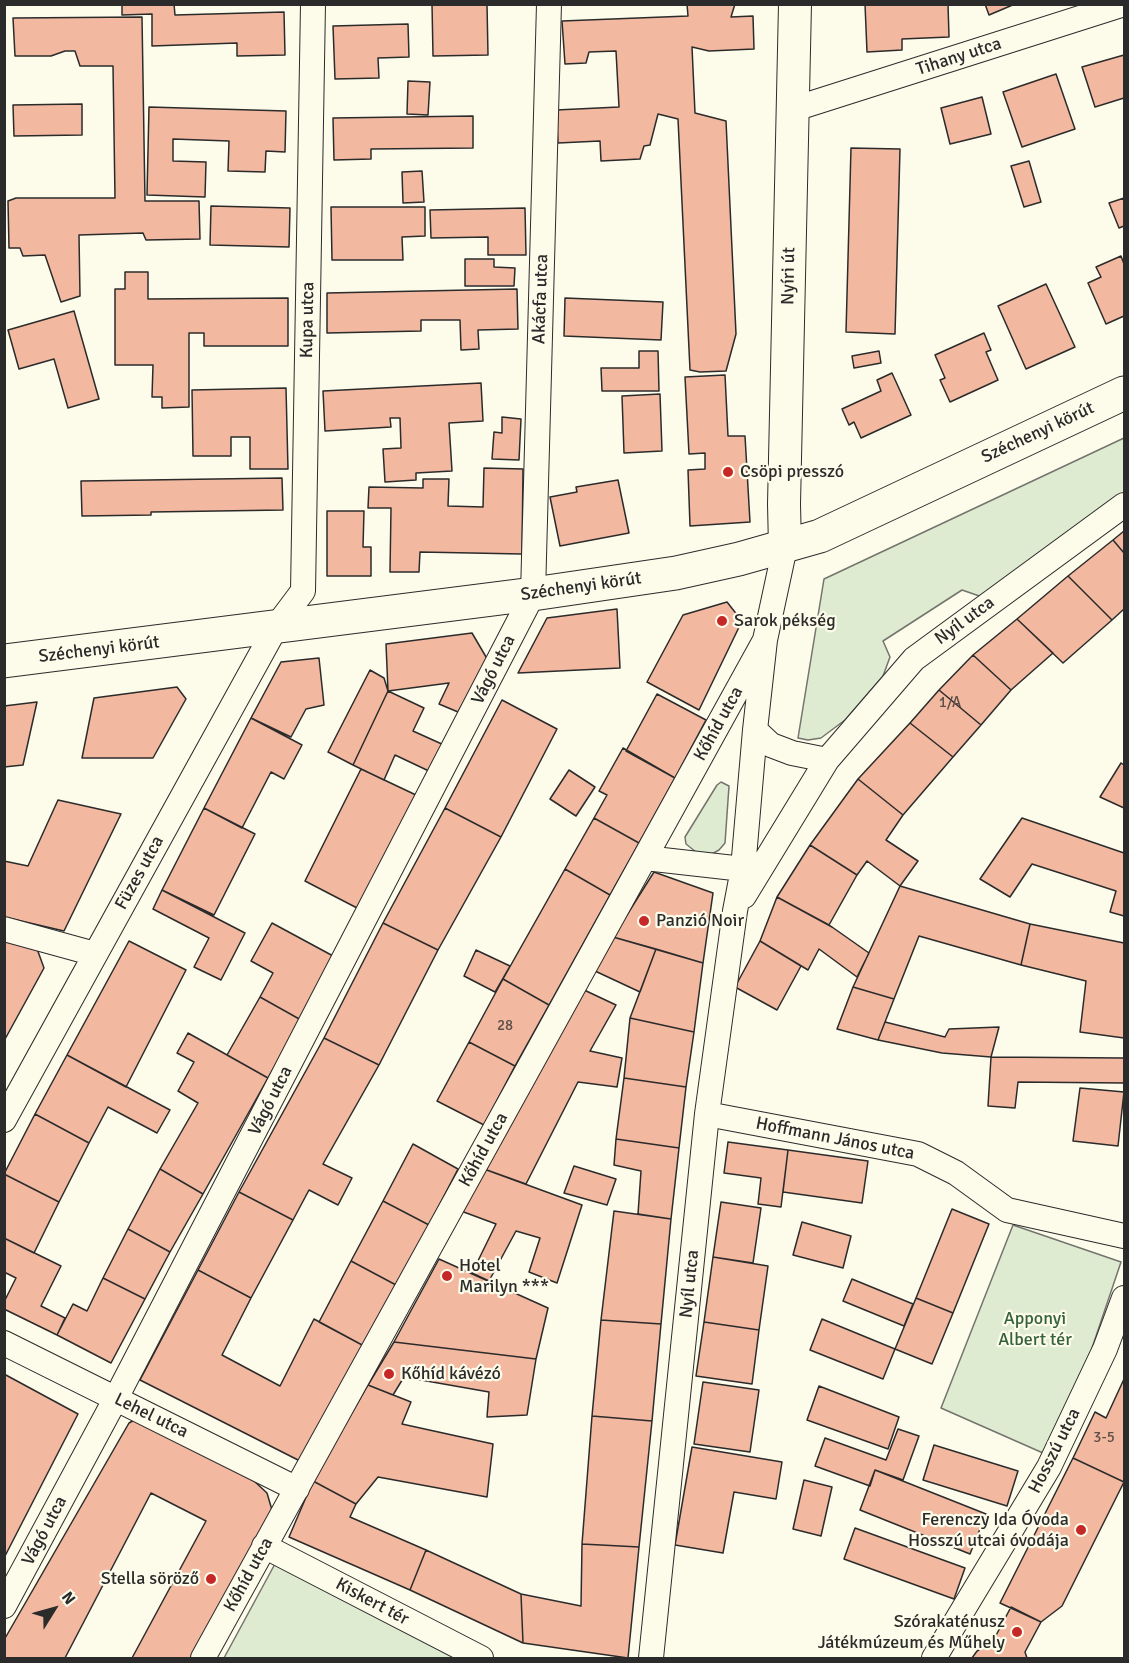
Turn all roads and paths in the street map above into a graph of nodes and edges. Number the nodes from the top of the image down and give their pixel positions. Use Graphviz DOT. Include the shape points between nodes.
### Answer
graph roads {
  1 [pos="313,4"];
  2 [pos="549,4"];
  3 [pos="795,4"];
  4 [pos="1124,4"];
  5 [pos="794,109"];
  6 [pos="1125,393"];
  7 [pos="1125,505"];
  8 [pos="786,547"];
  9 [pos="533,594"];
  10 [pos="276,627"];
  11 [pos="765,640"];
  12 [pos="4,661"];
  13 [pos="755,730"];
  14 [pos="827,760"];
  15 [pos="645,858"];
  16 [pos="743,869"];
  17 [pos="735,911"];
  18 [pos="4,929"];
  19 [pos="95,954"];
  20 [pos="707,1114"];
  21 [pos="4,1120"];
  22 [pos="1125,1236"];
  23 [pos="1125,1298"];
  24 [pos="4,1343"];
  25 [pos="116,1398"];
  26 [pos="297,1489"];
  27 [pos="264,1546"];
  28 [pos="4,1606"];
  29 [pos="203,1659"];
  30 [pos="481,1659"];
  31 [pos="651,1659"];
  32 [pos="934,1659"];
  1 -- 10 [label="street, Kupa utca" via="303,591"];
  2 -- 9 [label="street, Akácfa utca"];
  3 -- 5 [label="street, Nyíri út"];
  4 -- 5 [label="street, Tihany utca"];
  5 -- 8 [label="street, Nyíri út"];
  6 -- 8 [label="main road, Széchenyi körút" via="820,536"];
  7 -- 14 [label="street, Nyíl utca" via="914,659"];
  8 -- 9 [label="main road, Széchenyi körút" via="676,573"];
  8 -- 11 [label="street, Nyíl utca"];
  9 -- 10 [label="main road, Széchenyi körút"];
  9 -- 25 [label="street, Vágó utca"];
  10 -- 12 [label="main road, Széchenyi körút"];
  10 -- 19 [label="street, Füzes utca"];
  11 -- 13 [label="street, Nyíl utca"];
  11 -- 15 [label="street, Kőhíd utca"];
  13 -- 14 [label="street" via="771,745"];
  13 -- 16 [label="street, Nyíl utca"];
  14 -- 17 [label="street, Nyíl utca"];
  15 -- 16 [label="street"];
  15 -- 26 [label="street, Kőhíd utca"];
  16 -- 17 [label="street, Nyíl utca"];
  17 -- 20 [label="street, Nyíl utca"];
  18 -- 19 [label="street"];
  19 -- 21 [label="street, Füzes utca"];
  20 -- 22 [label="street, Hoffmann János utca" via="918,1154 956,1173 1007,1210"];
  20 -- 31 [label="street, Nyíl utca"];
  23 -- 32 [label="street, Hosszú utca" via="1049,1467"];
  24 -- 25 [label="street, Lehel utca"];
  25 -- 26 [label="street, Lehel utca"];
  25 -- 28 [label="street, Vágó utca"];
  26 -- 27 [label="street, Kőhíd utca"];
  27 -- 29 [label="street, Kőhíd utca"];
  27 -- 30 [label="street, Kiskert tér"];
}
